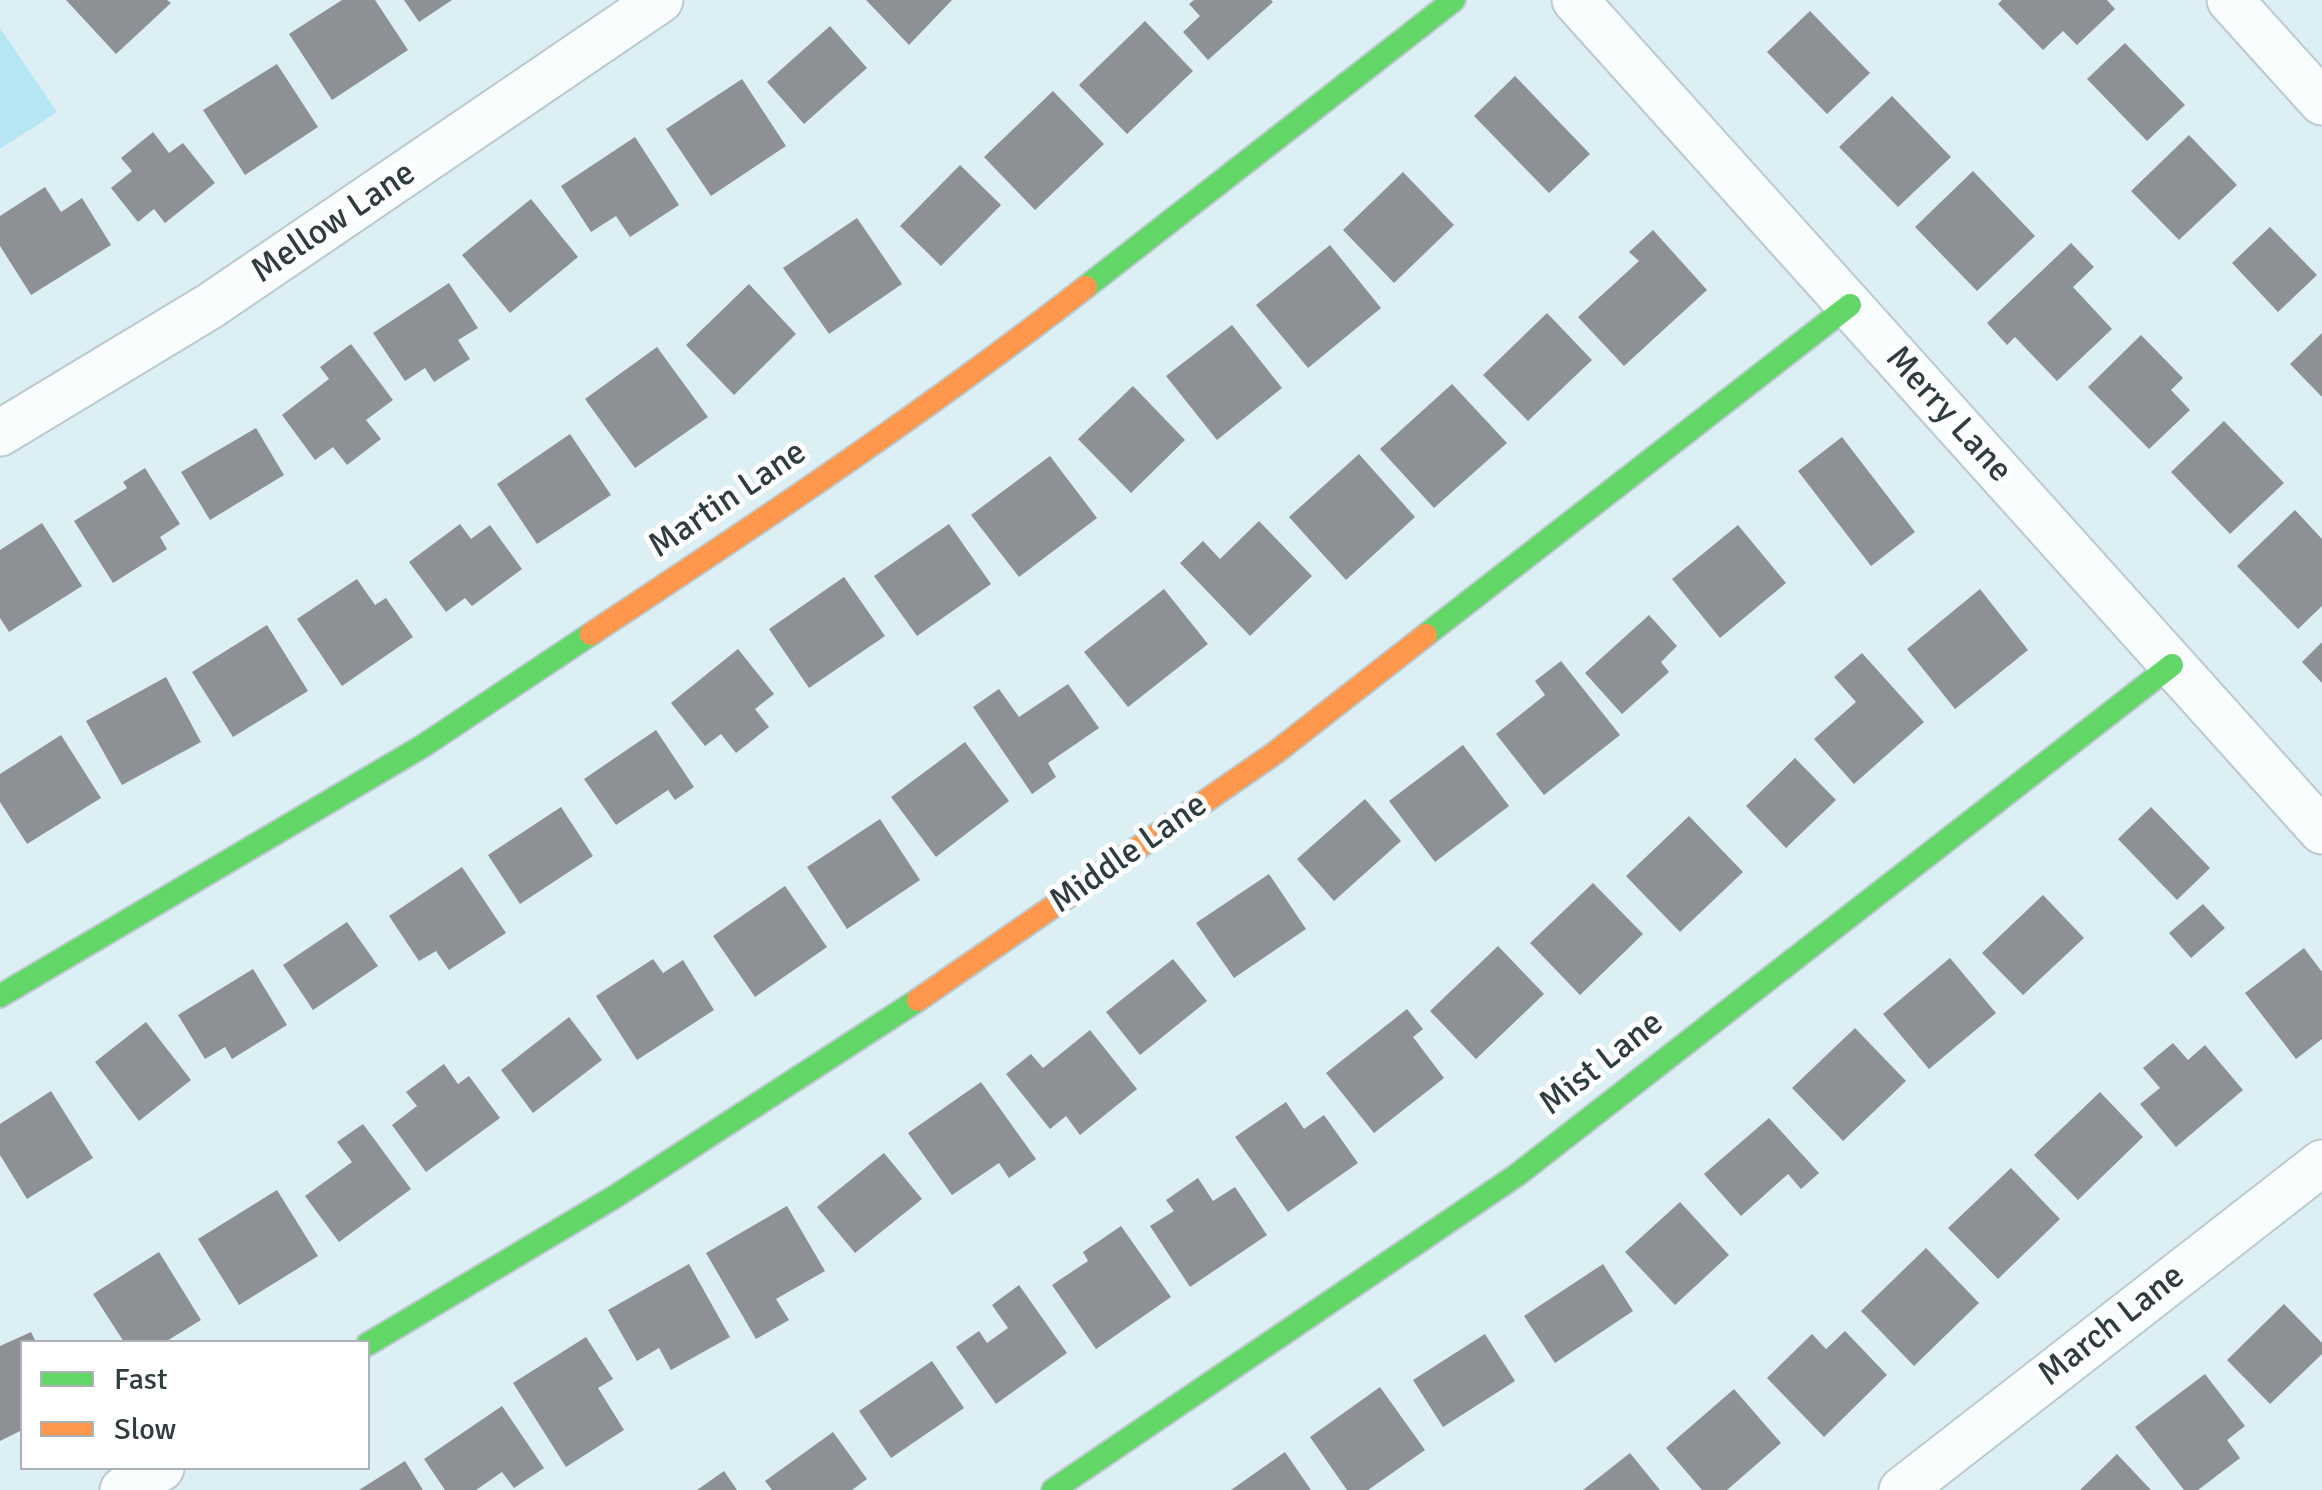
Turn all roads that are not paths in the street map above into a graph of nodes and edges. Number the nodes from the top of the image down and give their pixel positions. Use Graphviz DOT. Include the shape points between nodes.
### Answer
graph roads {
  1 [pos="660,0"];
  2 [pos="1454,0"];
  3 [pos="1575,0"];
  4 [pos="2230,0"];
  5 [pos="2322,102"];
  6 [pos="1850,305"];
  7 [pos="0,433"];
  8 [pos="2172,665"];
  9 [pos="2322,831"];
  10 [pos="0,996"];
  11 [pos="2322,1163"];
  12 [pos="370,1343"];
  13 [pos="158,1470"];
  14 [pos="123,1490"];
  15 [pos="1053,1490"];
  16 [pos="1902,1490"];
  1 -- 7 [label="street, Mellow Lane" via="210,306"];
  2 -- 10 [label="street, Martin Lane" via="1000,354 750,529 422,746"];
  3 -- 6 [label="street, Merry Lane"];
  4 -- 5 [label="street"];
  6 -- 8 [label="street, Merry Lane"];
  6 -- 12 [label="street, Middle Lane" via="1275,753 901,1012 616,1196"];
  8 -- 9 [label="street, Merry Lane"];
  8 -- 15 [label="street, Mist Lane" via="1517,1175"];
  11 -- 16 [label="street, March Lane"];
  13 -- 14 [label="street"];
}
